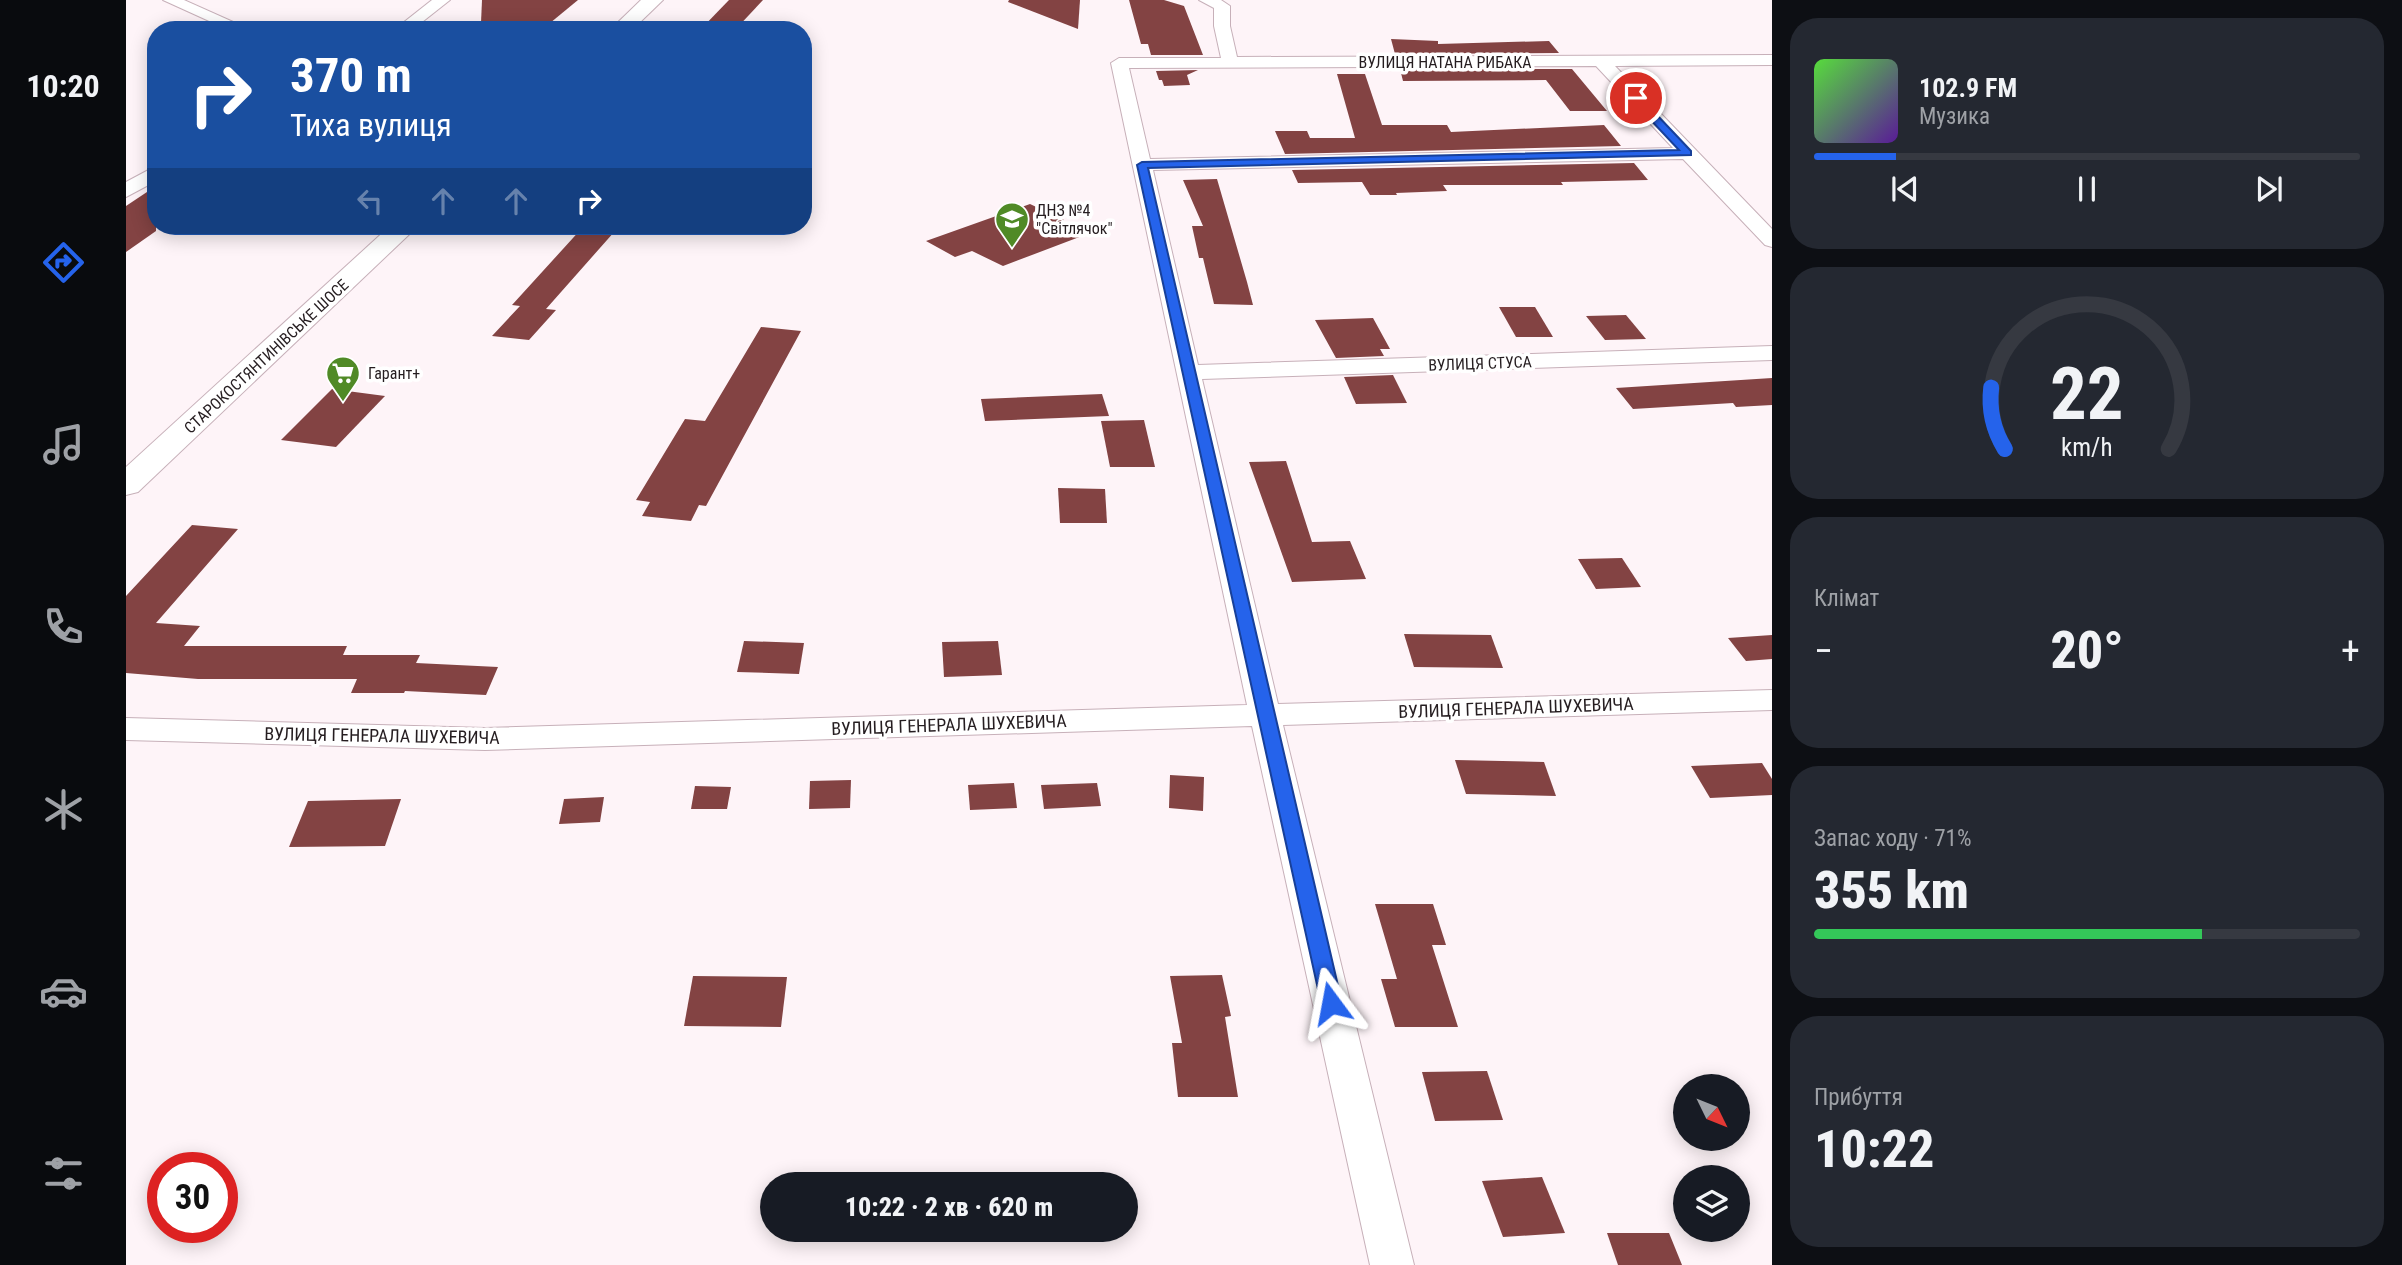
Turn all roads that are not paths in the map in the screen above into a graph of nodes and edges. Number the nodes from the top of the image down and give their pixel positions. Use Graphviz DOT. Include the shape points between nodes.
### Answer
graph roads {
  1 [pos="172,0"];
  2 [pos="442,0"];
  3 [pos="653,0"];
  4 [pos="1207,0"];
  5 [pos="222,21"];
  6 [pos="414,21"];
  7 [pos="630,21"];
  8 [pos="1772,60"];
  9 [pos="1601,61"];
  10 [pos="1230,63"];
  11 [pos="1688,153"];
  12 [pos="1142,165"];
  13 [pos="147,178"];
  14 [pos="126,191"];
  15 [pos="395,235"];
  16 [pos="1772,241"];
  17 [pos="1772,353"];
  18 [pos="1188,372"];
  19 [pos="126,485"];
  20 [pos="1772,700"];
  21 [pos="1265,715"];
  22 [pos="126,729"];
  23 [pos="1392,1265"];
  1 -- 5 [label="street"];
  2 -- 6 [label="street"];
  3 -- 7 [label="main road"];
  4 -- 10 [label="street" via="1222,6"];
  8 -- 9 [label="street, ВУЛИЦЯ НАТАНА РИБАКА"];
  9 -- 10 [label="street, ВУЛИЦЯ НАТАНА РИБАКА"];
  9 -- 11 [label="street"];
  10 -- 12 [label="street, ВУЛИЦЯ НАТАНА РИБАКА" via="1119,63"];
  11 -- 12 [label="street"];
  11 -- 16 [label="street"];
  12 -- 18 [label="street"];
  13 -- 14 [label="street"];
  15 -- 19 [label="main road, СТАРОКОСТЯНТИНІВСЬКЕ ШОСЕ"];
  17 -- 18 [label="street, ВУЛИЦЯ СТУСА"];
  18 -- 21 [label="street"];
  20 -- 21 [label="street, ВУЛИЦЯ ГЕНЕРАЛА ШУХЕВИЧА"];
  21 -- 22 [label="street, ВУЛИЦЯ ГЕНЕРАЛА ШУХЕВИЧА" via="485,739"];
  21 -- 23 [label="street"];
}
